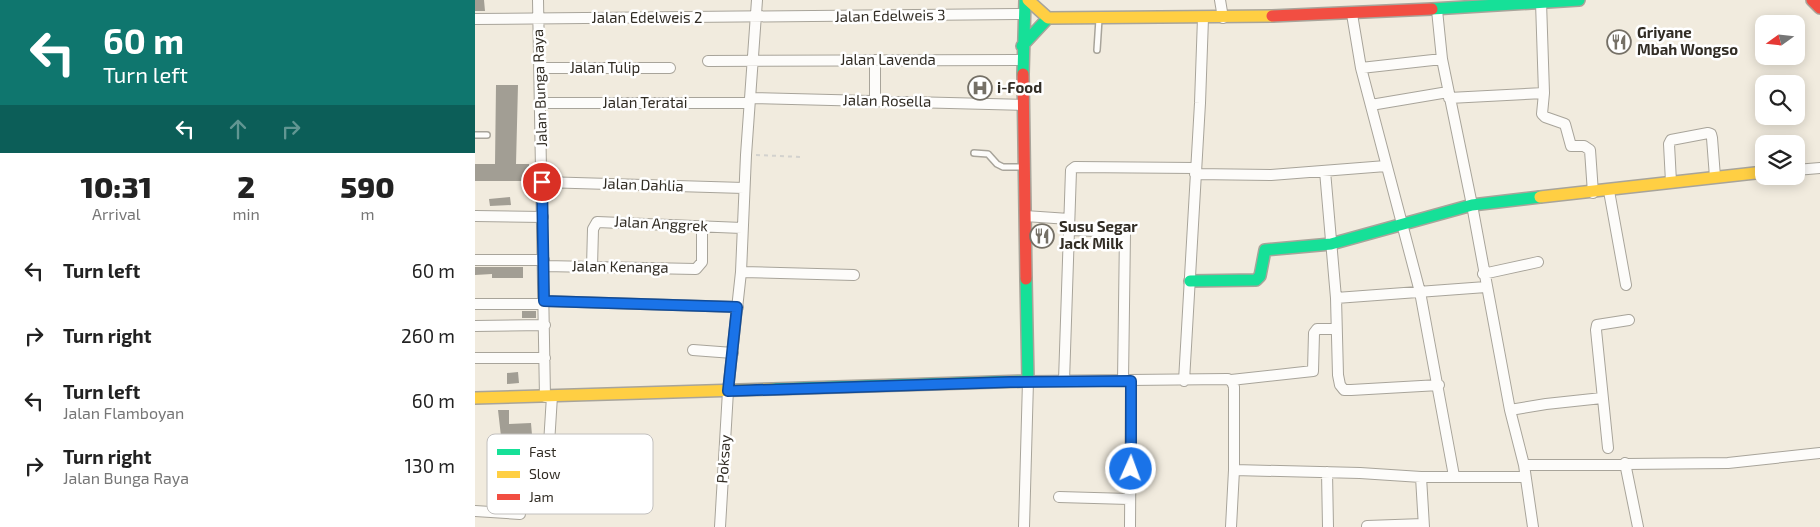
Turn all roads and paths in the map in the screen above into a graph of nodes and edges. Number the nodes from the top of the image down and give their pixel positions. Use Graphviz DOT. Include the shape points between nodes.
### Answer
graph roads {
  1 [pos="538,0"];
  2 [pos="757,0"];
  3 [pos="1027,0"];
  4 [pos="1220,0"];
  5 [pos="1579,0"];
  6 [pos="1812,0"];
  7 [pos="1541,2"];
  8 [pos="1397,5"];
  9 [pos="1820,8"];
  10 [pos="1437,10"];
  11 [pos="1024,14"];
  12 [pos="1352,14"];
  13 [pos="756,17"];
  14 [pos="1048,18"];
  15 [pos="1099,18"];
  16 [pos="1203,18"];
  17 [pos="1223,18"];
  18 [pos="475,19"];
  19 [pos="538,19"];
  20 [pos="1022,46"];
  21 [pos="1097,50"];
  22 [pos="1442,58"];
  23 [pos="875,60"];
  24 [pos="1023,60"];
  25 [pos="708,61"];
  26 [pos="753,62"];
  27 [pos="541,68"];
  28 [pos="670,68"];
  29 [pos="1361,68"];
  30 [pos="1544,93"];
  31 [pos="1449,95"];
  32 [pos="750,101"];
  33 [pos="875,101"];
  34 [pos="541,102"];
  35 [pos="1023,104"];
  36 [pos="1371,105"];
  37 [pos="475,135"];
  38 [pos="487,135"];
  39 [pos="974,153"];
  40 [pos="746,155"];
  41 [pos="802,157"];
  42 [pos="1386,166"];
  43 [pos="1025,167"];
  44 [pos="1820,168"];
  45 [pos="1805,169"];
  46 [pos="1195,171"];
  47 [pos="1325,171"];
  48 [pos="1755,173"];
  49 [pos="1715,177"];
  50 [pos="542,182"];
  51 [pos="1671,182"];
  52 [pos="744,188"];
  53 [pos="1609,191"];
  54 [pos="1593,192"];
  55 [pos="1472,205"];
  56 [pos="475,216"];
  57 [pos="1025,216"];
  58 [pos="543,217"];
  59 [pos="1401,222"];
  60 [pos="1069,224"];
  61 [pos="702,227"];
  62 [pos="742,228"];
  63 [pos="1331,244"];
  64 [pos="475,260"];
  65 [pos="540,262"];
  66 [pos="1537,262"];
  67 [pos="592,267"];
  68 [pos="741,272"];
  69 [pos="1483,274"];
  70 [pos="853,275"];
  71 [pos="1190,281"];
  72 [pos="1626,285"];
  73 [pos="1487,287"];
  74 [pos="1420,292"];
  75 [pos="1336,298"];
  76 [pos="544,302"];
  77 [pos="475,304"];
  78 [pos="737,307"];
  79 [pos="1629,320"];
  80 [pos="545,325"];
  81 [pos="475,326"];
  82 [pos="1336,329"];
  83 [pos="693,350"];
  84 [pos="733,353"];
  85 [pos="475,358"];
  86 [pos="545,358"];
  87 [pos="1231,380"];
  88 [pos="1064,381"];
  89 [pos="1127,381"];
  90 [pos="1184,381"];
  91 [pos="1028,382"];
  92 [pos="1439,385"];
  93 [pos="728,391"];
  94 [pos="548,396"];
  95 [pos="475,398"];
  96 [pos="1603,398"];
  97 [pos="1510,410"];
  98 [pos="549,434"];
  99 [pos="1608,448"];
  100 [pos="1820,453"];
  101 [pos="1625,463"];
  102 [pos="1524,465"];
  103 [pos="1234,470"];
  104 [pos="1327,472"];
  105 [pos="1454,476"];
  106 [pos="1421,477"];
  107 [pos="1525,477"];
  108 [pos="1059,497"];
  109 [pos="1129,499"];
  110 [pos="1367,526"];
  111 [pos="1424,526"];
  112 [pos="720,527"];
  113 [pos="1023,527"];
  114 [pos="1130,527"];
  115 [pos="1231,527"];
  116 [pos="1328,527"];
  117 [pos="1533,527"];
  118 [pos="1638,527"];
  1 -- 19 [label="street, Jalan Bunga Raya"];
  2 -- 13 [label="street, Poksay"];
  3 -- 11 [label="street"];
  3 -- 14 [label="street"];
  4 -- 17 [label="street"];
  5 -- 7 [label="street"];
  6 -- 9 [label="street"];
  7 -- 10 [label="street"];
  7 -- 30 [label="street"];
  8 -- 10 [label="street"];
  8 -- 12 [label="street"];
  10 -- 22 [label="street"];
  11 -- 13 [label="street, Jalan Edelweis 3"];
  11 -- 20 [label="street"];
  12 -- 17 [label="street"];
  12 -- 29 [label="street"];
  13 -- 19 [label="street, Jalan Edelweis 2"];
  13 -- 26 [label="street, Poksay"];
  14 -- 15 [label="street"];
  14 -- 20 [label="street"];
  15 -- 16 [label="street"];
  15 -- 21 [label="lane"];
  16 -- 17 [label="street"];
  16 -- 46 [label="street"];
  18 -- 19 [label="street, Jalan Edelweis 2"];
  19 -- 27 [label="street, Jalan Bunga Raya"];
  20 -- 24 [label="street"];
  22 -- 29 [label="street"];
  22 -- 31 [label="street"];
  23 -- 24 [label="street, Jalan Lavenda"];
  23 -- 26 [label="street, Jalan Lavenda"];
  23 -- 33 [label="street"];
  24 -- 35 [label="street"];
  25 -- 26 [label="street, Jalan Lavenda"];
  26 -- 32 [label="street, Poksay"];
  27 -- 28 [label="street, Jalan Tulip"];
  27 -- 34 [label="street, Jalan Bunga Raya"];
  29 -- 36 [label="street"];
  30 -- 31 [label="street"];
  30 -- 54 [label="street" via="1543,116 1565,124 1571,146 1584,146 1590,150"];
  31 -- 36 [label="street"];
  31 -- 55 [label="street"];
  32 -- 33 [label="street, Jalan Rosella"];
  32 -- 34 [label="street, Jalan Teratai"];
  32 -- 40 [label="street, Poksay"];
  33 -- 35 [label="street, Jalan Rosella"];
  34 -- 50 [label="street, Jalan Bunga Raya"];
  35 -- 43 [label="street"];
  36 -- 42 [label="street"];
  37 -- 38 [label="lane"];
  39 -- 43 [label="lane" via="988,154 1003,167"];
  40 -- 41 [label="path"];
  40 -- 52 [label="street, Poksay"];
  42 -- 47 [label="street"];
  42 -- 59 [label="street"];
  43 -- 57 [label="street"];
  44 -- 45 [label="street"];
  46 -- 47 [label="street" via="1271,175"];
  46 -- 60 [label="street" via="1073,168 1070,171"];
  46 -- 71 [label="street"];
  47 -- 63 [label="street"];
  48 -- 49 [label="street"];
  49 -- 51 [label="street"];
  49 -- 51 [label="street" via="1712,138 1708,133 1675,138 1669,142"];
  50 -- 52 [label="street, Jalan Dahlia"];
  50 -- 58 [label="street, Jalan Bunga Raya"];
  51 -- 53 [label="street"];
  52 -- 62 [label="street, Poksay"];
  53 -- 54 [label="street"];
  53 -- 72 [label="street"];
  54 -- 55 [label="street"];
  55 -- 59 [label="street"];
  55 -- 69 [label="street"];
  56 -- 58 [label="street"];
  57 -- 60 [label="street"];
  57 -- 91 [label="street"];
  58 -- 65 [label="street, Jalan Bunga Raya"];
  59 -- 63 [label="street"];
  59 -- 74 [label="street"];
  60 -- 88 [label="street"];
  60 -- 89 [label="street" via="1125,232"];
  61 -- 62 [label="street, Jalan Anggrek"];
  61 -- 67 [label="street, Jalan Kenanga" via="702,262 696,269"];
  61 -- 67 [label="street, Jalan Anggrek" via="597,222 593,229"];
  62 -- 68 [label="street, Poksay"];
  63 -- 71 [label="street" via="1265,250 1260,276 1256,280"];
  63 -- 75 [label="street"];
  64 -- 65 [label="street, Jalan Kenanga"];
  65 -- 67 [label="street, Jalan Kenanga"];
  65 -- 76 [label="street, Jalan Bunga Raya"];
  66 -- 69 [label="street"];
  68 -- 70 [label="street"];
  68 -- 78 [label="street, Poksay"];
  69 -- 73 [label="street"];
  71 -- 90 [label="street"];
  73 -- 74 [label="street"];
  73 -- 97 [label="street"];
  74 -- 75 [label="street"];
  74 -- 92 [label="street"];
  75 -- 82 [label="street"];
  76 -- 77 [label="street"];
  76 -- 78 [label="street"];
  76 -- 80 [label="street, Jalan Bunga Raya"];
  78 -- 84 [label="street, Poksay"];
  79 -- 96 [label="street" via="1597,325"];
  80 -- 81 [label="street"];
  80 -- 86 [label="street, Jalan Bunga Raya"];
  82 -- 87 [label="street" via="1317,329 1314,333 1313,371"];
  82 -- 92 [label="street" via="1337,374 1345,390"];
  83 -- 84 [label="street"];
  84 -- 93 [label="street, Poksay"];
  85 -- 86 [label="street"];
  86 -- 94 [label="street, Jalan Bunga Raya"];
  87 -- 90 [label="street"];
  87 -- 103 [label="street" via="1234,387"];
  88 -- 89 [label="street"];
  88 -- 91 [label="street"];
  89 -- 90 [label="street"];
  89 -- 109 [label="street"];
  91 -- 93 [label="street"];
  91 -- 113 [label="street"];
  92 -- 105 [label="street"];
  93 -- 94 [label="street"];
  93 -- 112 [label="street, Poksay"];
  94 -- 95 [label="street"];
  94 -- 98 [label="street, Jalan Bunga Raya"];
  96 -- 97 [label="street"];
  96 -- 99 [label="street"];
  97 -- 102 [label="street"];
  100 -- 101 [label="street" via="1728,463"];
  101 -- 102 [label="street"];
  101 -- 118 [label="street"];
  102 -- 107 [label="street"];
  103 -- 104 [label="street"];
  103 -- 115 [label="street"];
  104 -- 106 [label="street"];
  104 -- 116 [label="street"];
  105 -- 106 [label="street"];
  105 -- 107 [label="street"];
  106 -- 111 [label="street"];
  107 -- 117 [label="street"];
  108 -- 109 [label="street"];
  109 -- 114 [label="street"];
  110 -- 111 [label="street"];
}
